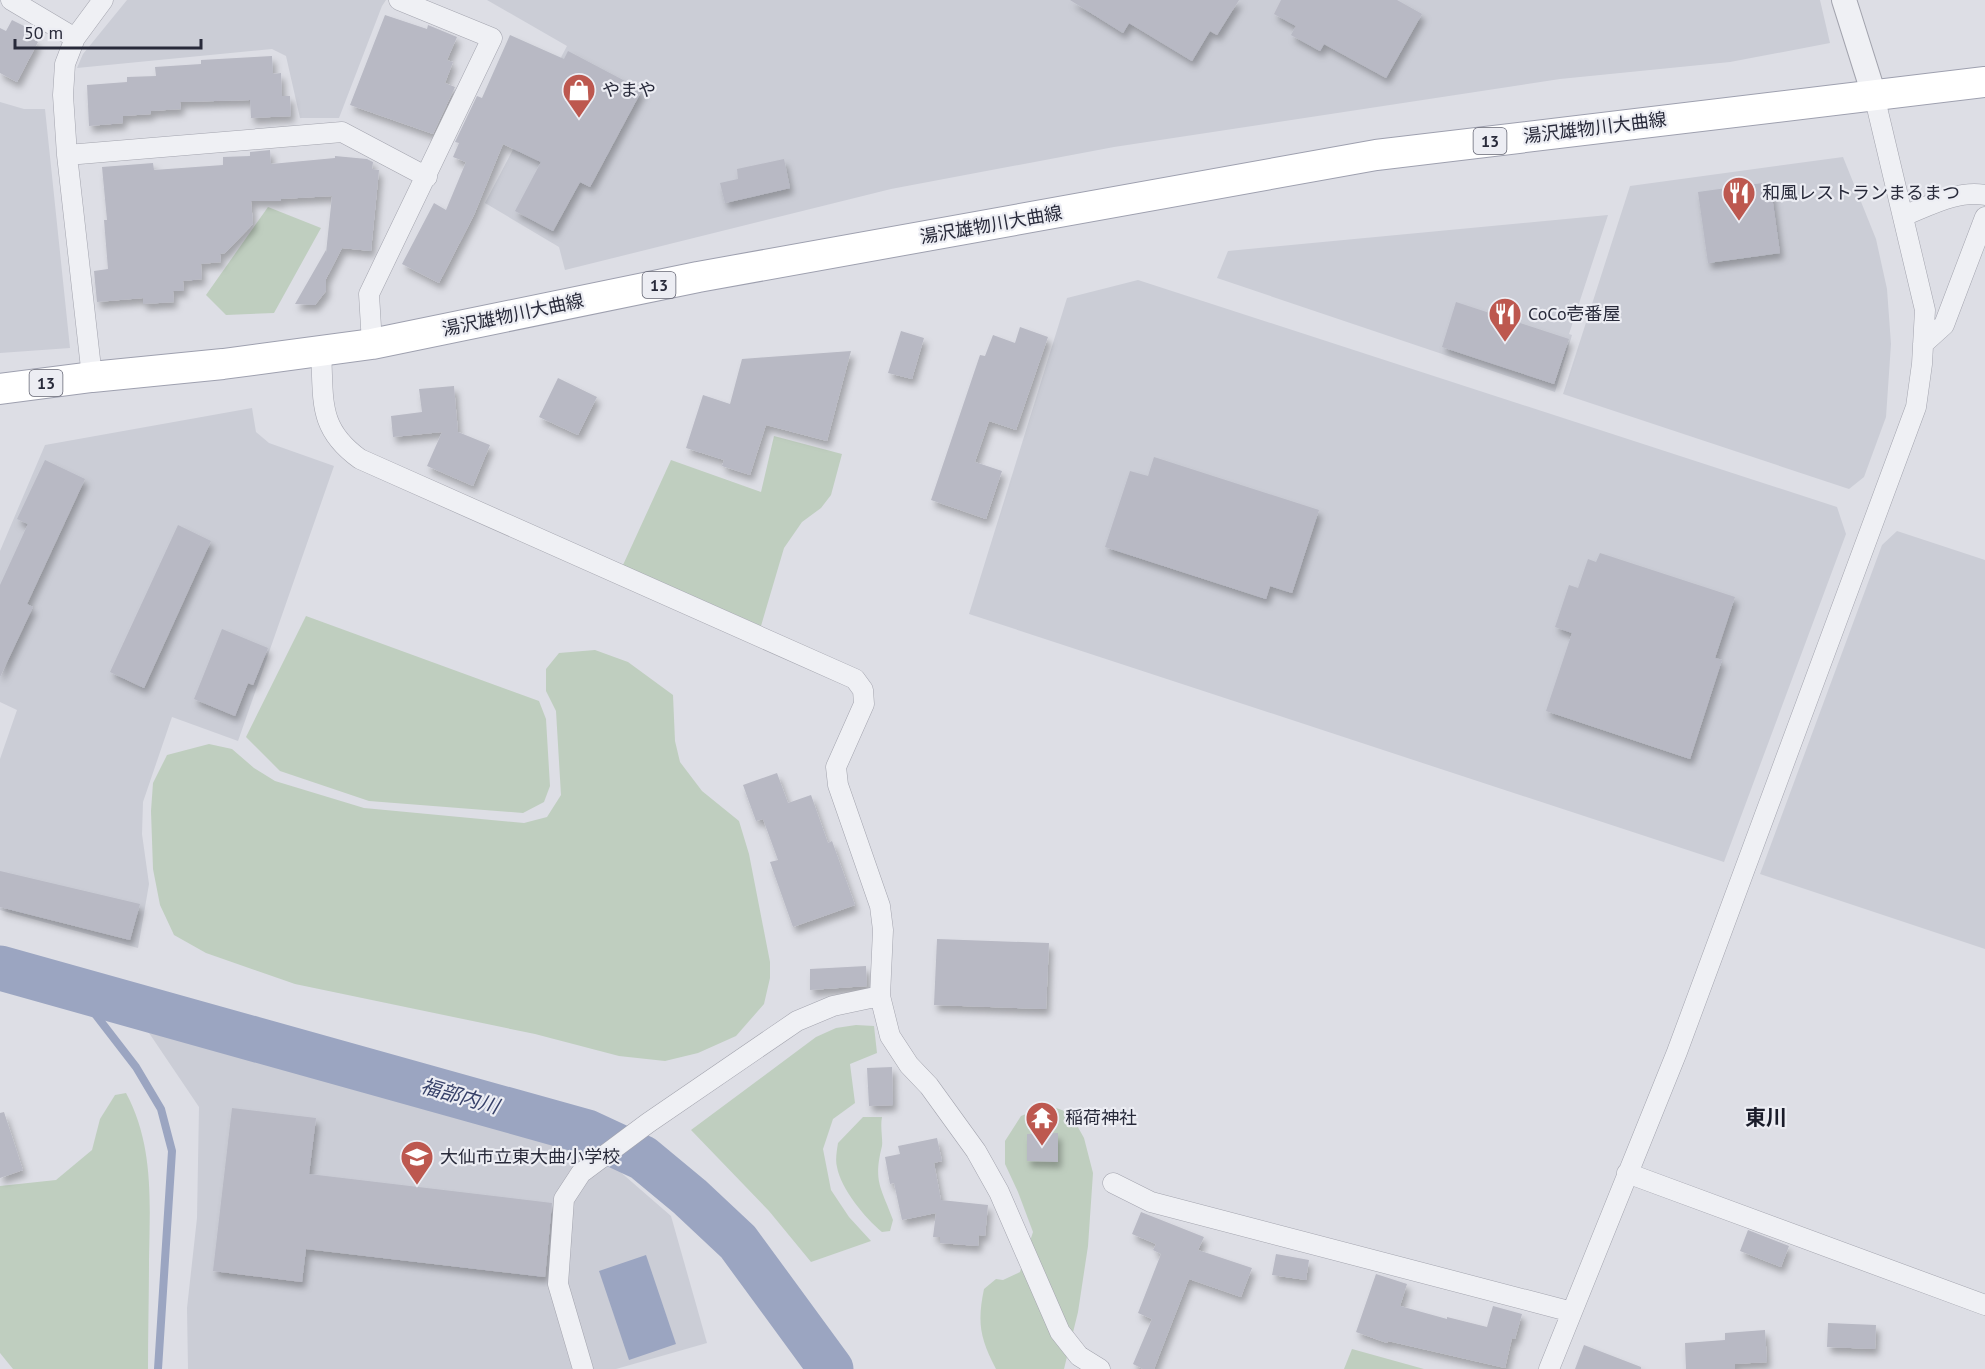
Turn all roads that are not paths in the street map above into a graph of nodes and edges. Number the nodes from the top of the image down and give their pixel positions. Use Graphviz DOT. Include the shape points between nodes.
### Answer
graph roads {
  1 [pos="11,0"];
  2 [pos="103,0"];
  3 [pos="399,0"];
  4 [pos="1844,0"];
  5 [pos="75,38"];
  6 [pos="1985,82"];
  7 [pos="1874,95"];
  8 [pos="67,154"];
  9 [pos="427,177"];
  10 [pos="1985,195"];
  11 [pos="1903,216"];
  12 [pos="1985,217"];
  13 [pos="372,344"];
  14 [pos="1923,344"];
  15 [pos="321,352"];
  16 [pos="92,377"];
  17 [pos="0,389"];
  18 [pos="880,996"];
  19 [pos="1627,1173"];
  20 [pos="1113,1183"];
  21 [pos="1985,1305"];
  22 [pos="1572,1312"];
  23 [pos="583,1369"];
  24 [pos="1100,1369"];
  25 [pos="1550,1369"];
  1 -- 5 [label="street"];
  2 -- 5 [label="street"];
  3 -- 9 [label="street" via="492,38"];
  4 -- 7 [label="street"];
  5 -- 8 [label="street" via="65,64"];
  6 -- 7 [label="main road, 湯沢雄物川大曲線 / 13"];
  7 -- 11 [label="street"];
  7 -- 13 [label="main road, 湯沢雄物川大曲線 / 13" via="1376,154 698,277"];
  8 -- 9 [label="street" via="342,132"];
  8 -- 16 [label="street"];
  9 -- 13 [label="street" via="369,294"];
  10 -- 11 [label="street" via="1957,196"];
  11 -- 14 [label="street" via="1925,310"];
  12 -- 14 [label="street" via="1944,325"];
  13 -- 15 [label="main road, 湯沢雄物川大曲線 / 13"];
  14 -- 19 [label="street" via="1916,407 1677,1052"];
  15 -- 16 [label="main road, 湯沢雄物川大曲線 / 13"];
  15 -- 18 [label="street" via="324,414 344,448 360,459 855,680 863,690 864,704 836,766 838,785 880,906 884,930"];
  16 -- 17 [label="main road, 湯沢雄物川大曲線 / 13"];
  18 -- 23 [label="street" via="833,1006 797,1021 581,1173 564,1199 558,1284"];
  18 -- 24 [label="street" via="890,1036 976,1150 1060,1332 1079,1356"];
  19 -- 21 [label="street"];
  19 -- 22 [label="street"];
  20 -- 22 [label="street" via="1151,1202"];
  22 -- 25 [label="street"];
}
